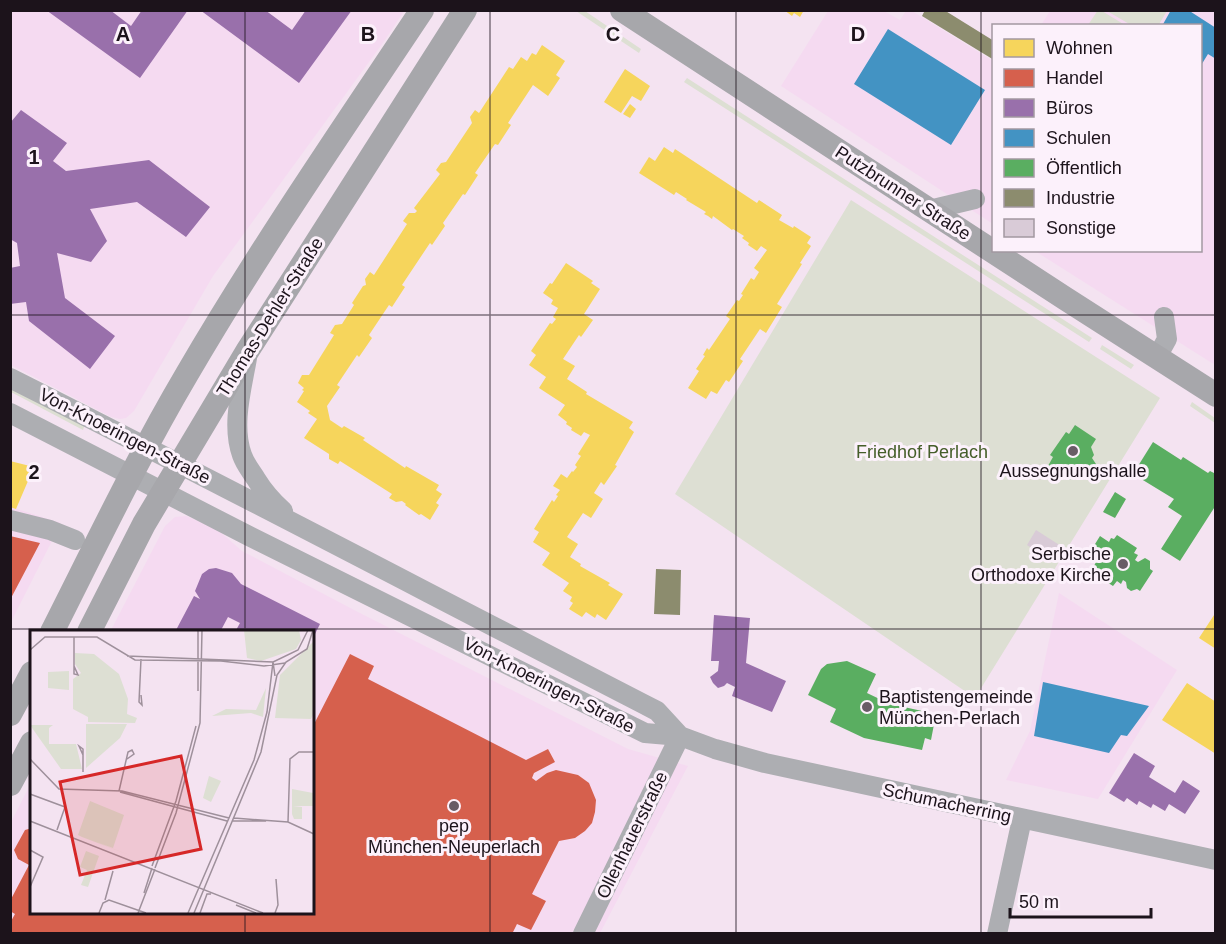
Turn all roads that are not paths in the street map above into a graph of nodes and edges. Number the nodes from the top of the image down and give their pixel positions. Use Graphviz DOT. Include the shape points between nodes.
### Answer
graph roads {
  1 [pos="422,10"];
  2 [pos="465,10"];
  3 [pos="622,10"];
  4 [pos="975,198"];
  5 [pos="929,210"];
  6 [pos="992,251"];
  7 [pos="994,252"];
  8 [pos="1164,317"];
  9 [pos="248,350"];
  10 [pos="1157,357"];
  11 [pos="10,378"];
  12 [pos="1215,394"];
  13 [pos="10,413"];
  14 [pos="147,447"];
  15 [pos="180,464"];
  16 [pos="133,475"];
  17 [pos="164,491"];
  18 [pos="10,520"];
  19 [pos="304,528"];
  20 [pos="75,540"];
  21 [pos="53,630"];
  22 [pos="89,630"];
  23 [pos="30,677"];
  24 [pos="10,714"];
  25 [pos="680,736"];
  26 [pos="30,747"];
  27 [pos="10,784"];
  28 [pos="1022,819"];
  29 [pos="1215,860"];
  30 [pos="583,933"];
  31 [pos="997,933"];
  1 -- 14 [label="main road" via="234,297"];
  2 -- 9 [label="main road, Thomas-Dehler-Straße"];
  3 -- 5 [label="main road, Putzbrunner Straße"];
  4 -- 5 [label="street"];
  5 -- 6 [label="main road, Putzbrunner Straße"];
  7 -- 10 [label="main road, Putzbrunner Straße"];
  8 -- 10 [label="street" via="1167,339"];
  9 -- 15 [label="main road, Thomas-Dehler-Straße"];
  9 -- 19 [label="street, Von-Knoeringen-Straße" via="239,404 241,454 270,500"];
  10 -- 12 [label="main road, Putzbrunner Straße"];
  11 -- 14 [label="street, Von-Knoeringen-Straße"];
  13 -- 16 [label="street, Von-Knoeringen-Straße"];
  14 -- 15 [label="street, Von-Knoeringen-Straße"];
  14 -- 16 [label="main road"];
  15 -- 17 [label="main road, Thomas-Dehler-Straße"];
  15 -- 19 [label="street, Von-Knoeringen-Straße"];
  16 -- 17 [label="street"];
  16 -- 21 [label="main road"];
  17 -- 22 [label="main road, Thomas-Dehler-Straße"];
  17 -- 25 [label="street, Von-Knoeringen-Straße" via="645,733"];
  18 -- 20 [label="street"];
  19 -- 25 [label="street, Von-Knoeringen-Straße" via="657,711"];
  23 -- 24 [label="main road"];
  25 -- 28 [label="street, Schumacherring" via="765,763"];
  25 -- 30 [label="street, Ollenhauerstraße"];
  26 -- 27 [label="main road"];
  28 -- 29 [label="street, Schumacherring"];
  28 -- 31 [label="street"];
}
